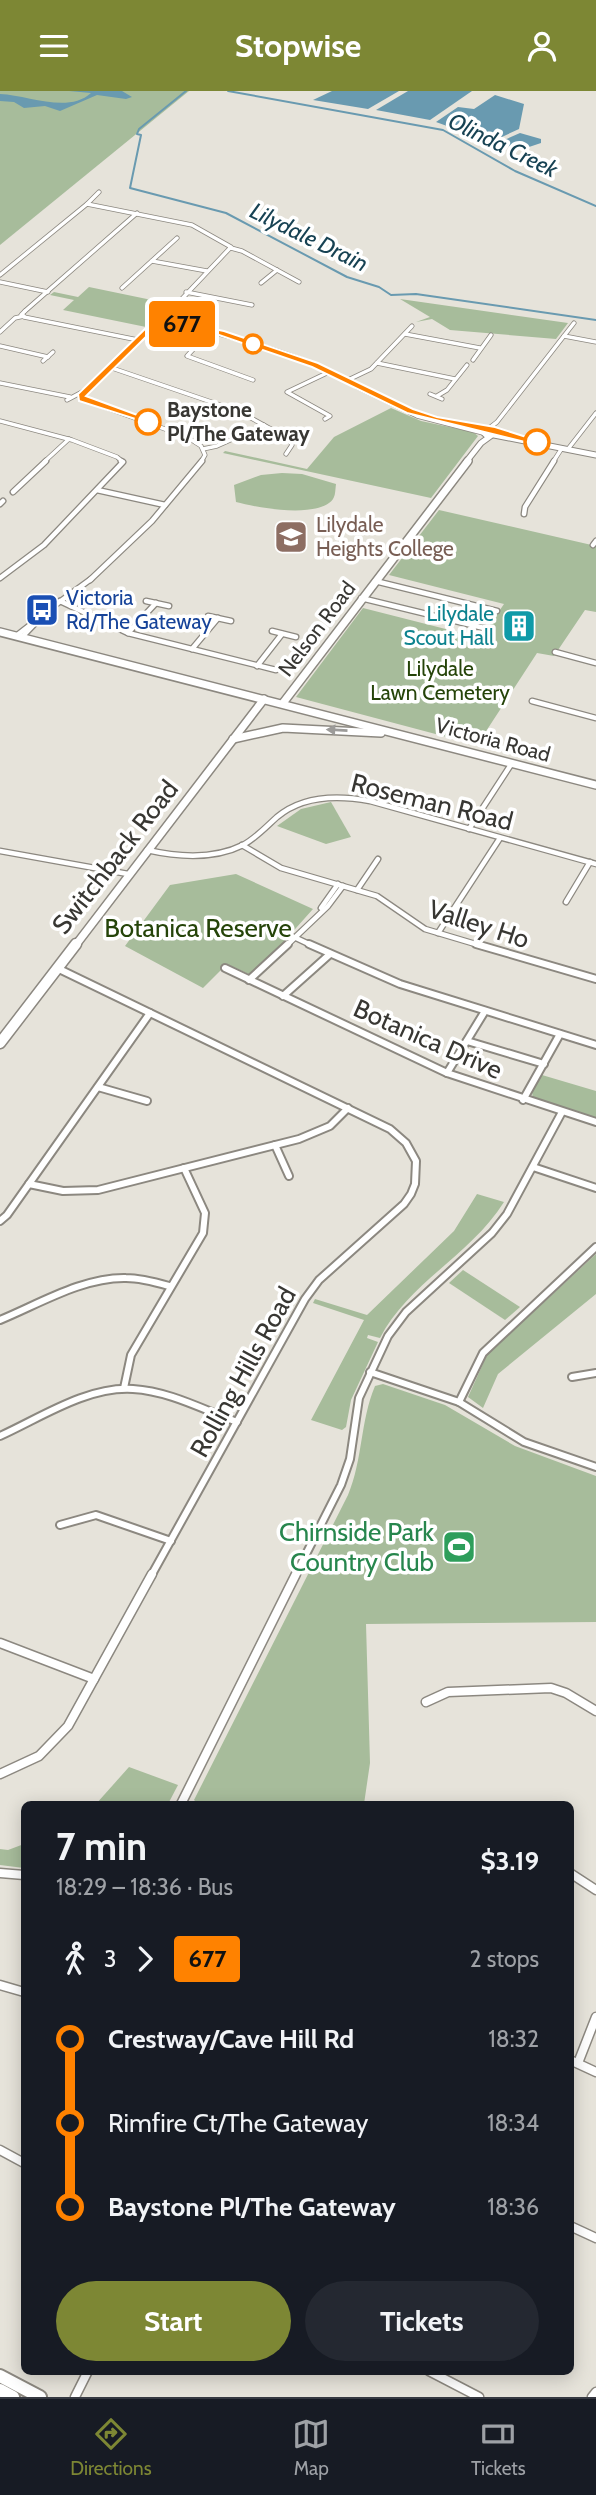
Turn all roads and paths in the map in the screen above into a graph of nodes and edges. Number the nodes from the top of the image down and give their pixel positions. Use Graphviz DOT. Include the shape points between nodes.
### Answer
graph roads {
  1 [pos="99,193"];
  2 [pos="87,204"];
  3 [pos="137,213"];
  4 [pos="177,238"];
  5 [pos="164,243"];
  6 [pos="171,244"];
  7 [pos="231,248"];
  8 [pos="152,261"];
  9 [pos="277,270"];
  10 [pos="207,271"];
  11 [pos="0,275"];
  12 [pos="262,280"];
  13 [pos="121,281"];
  14 [pos="0,282"];
  15 [pos="299,282"];
  16 [pos="127,283"];
  17 [pos="122,288"];
  18 [pos="46,292"];
  19 [pos="186,292"];
  20 [pos="169,311"];
  21 [pos="246,311"];
  22 [pos="23,315"];
  23 [pos="159,316"];
  24 [pos="153,320"];
  25 [pos="164,321"];
  26 [pos="574,323"];
  27 [pos="412,326"];
  28 [pos="151,327"];
  29 [pos="211,330"];
  30 [pos="0,332"];
  31 [pos="405,334"];
  32 [pos="491,335"];
  33 [pos="564,336"];
  34 [pos="138,340"];
  35 [pos="596,342"];
  36 [pos="0,346"];
  37 [pos="480,348"];
  38 [pos="53,352"];
  39 [pos="48,356"];
  40 [pos="473,360"];
  41 [pos="43,361"];
  42 [pos="377,363"];
  43 [pos="467,365"];
  44 [pos="109,367"];
  45 [pos="327,372"];
  46 [pos="248,379"];
  47 [pos="455,379"];
  48 [pos="348,380"];
  49 [pos="0,383"];
  50 [pos="85,390"];
  51 [pos="430,394"];
  52 [pos="70,398"];
  53 [pos="81,400"];
  54 [pos="229,408"];
  55 [pos="242,413"];
  56 [pos="596,413"];
  57 [pos="325,419"];
  58 [pos="3,423"];
  59 [pos="264,425"];
  60 [pos="0,430"];
  61 [pos="491,431"];
  62 [pos="69,439"];
  63 [pos="565,448"];
  64 [pos="203,449"];
  65 [pos="296,450"];
  66 [pos="596,455"];
  67 [pos="22,483"];
  68 [pos="29,485"];
  69 [pos="99,490"];
  70 [pos="13,492"];
  71 [pos="163,505"];
  72 [pos="524,514"];
  73 [pos="0,578"];
  74 [pos="375,581"];
  75 [pos="361,599"];
  76 [pos="60,601"];
  77 [pos="146,601"];
  78 [pos="156,603"];
  79 [pos="468,605"];
  80 [pos="169,606"];
  81 [pos="497,611"];
  82 [pos="208,616"];
  83 [pos="218,618"];
  84 [pos="453,620"];
  85 [pos="231,621"];
  86 [pos="484,628"];
  87 [pos="0,630"];
  88 [pos="272,631"];
  89 [pos="128,633"];
  90 [pos="282,634"];
  91 [pos="21,635"];
  92 [pos="296,637"];
  93 [pos="192,649"];
  94 [pos="555,652"];
  95 [pos="596,663"];
  96 [pos="257,666"];
  97 [pos="276,670"];
  98 [pos="264,699"];
  99 [pos="532,701"];
  100 [pos="283,703"];
  101 [pos="596,710"];
  102 [pos="594,717"];
  103 [pos="405,735"];
  104 [pos="233,739"];
  105 [pos="512,763"];
  106 [pos="595,785"];
  107 [pos="468,829"];
  108 [pos="500,838"];
  109 [pos="242,845"];
  110 [pos="147,850"];
  111 [pos="0,851"];
  112 [pos="378,859"];
  113 [pos="593,863"];
  114 [pos="128,874"];
  115 [pos="340,885"];
  116 [pos="357,890"];
  117 [pos="566,902"];
  118 [pos="438,933"];
  119 [pos="294,937"];
  120 [pos="330,954"];
  121 [pos="57,968"];
  122 [pos="225,968"];
  123 [pos="596,979"];
  124 [pos="249,980"];
  125 [pos="283,996"];
  126 [pos="485,1011"];
  127 [pos="150,1013"];
  128 [pos="560,1034"];
  129 [pos="467,1041"];
  130 [pos="0,1043"];
  131 [pos="596,1045"];
  132 [pos="544,1064"];
  133 [pos="447,1073"];
  134 [pos="98,1087"];
  135 [pos="523,1100"];
  136 [pos="147,1101"];
  137 [pos="348,1108"];
  138 [pos="562,1112"];
  139 [pos="596,1122"];
  140 [pos="275,1145"];
  141 [pos="533,1167"];
  142 [pos="184,1168"];
  143 [pos="289,1176"];
  144 [pos="29,1184"];
  145 [pos="596,1188"];
  146 [pos="0,1220"];
  147 [pos="596,1247"];
  148 [pos="169,1286"];
  149 [pos="0,1320"];
  150 [pos="370,1372"];
  151 [pos="596,1373"];
  152 [pos="572,1377"];
  153 [pos="124,1388"];
  154 [pos="459,1402"];
  155 [pos="237,1422"];
  156 [pos="0,1436"];
  157 [pos="596,1467"];
  158 [pos="60,1525"];
  159 [pos="171,1541"];
  160 [pos="0,1643"];
  161 [pos="94,1679"];
  162 [pos="426,1702"];
  163 [pos="596,1711"];
  164 [pos="0,1774"];
  165 [pos="183,1801"];
  166 [pos="0,1873"];
  167 [pos="21,1875"];
  168 [pos="574,1876"];
  169 [pos="596,1890"];
  170 [pos="0,1985"];
  171 [pos="21,1991"];
  172 [pos="596,2017"];
  173 [pos="574,2062"];
  174 [pos="596,2072"];
  175 [pos="0,2150"];
  176 [pos="21,2161"];
  177 [pos="574,2228"];
  178 [pos="596,2238"];
  179 [pos="86,2375"];
  180 [pos="437,2375"];
  181 [pos="0,2376"];
  182 [pos="0,2390"];
  183 [pos="596,2392"];
  184 [pos="13,2397"];
  185 [pos="40,2397"];
  186 [pos="75,2397"];
  187 [pos="479,2397"];
  188 [pos="592,2397"];
  1 -- 2 [label="street"];
  2 -- 3 [label="street"];
  2 -- 11 [label="street"];
  3 -- 7 [label="street" via="201,229"];
  3 -- 18 [label="street"];
  4 -- 6 [label="street"];
  5 -- 6 [label="street"];
  6 -- 8 [label="street"];
  7 -- 9 [label="street"];
  7 -- 10 [label="street"];
  8 -- 10 [label="street"];
  8 -- 16 [label="street"];
  9 -- 12 [label="street"];
  9 -- 15 [label="street"];
  10 -- 19 [label="street"];
  13 -- 16 [label="street"];
  14 -- 18 [label="street"];
  16 -- 17 [label="street"];
  18 -- 22 [label="street"];
  19 -- 20 [label="street"];
  19 -- 21 [label="street" via="254,304"];
  20 -- 23 [label="street"];
  20 -- 25 [label="street"];
  22 -- 30 [label="street"];
  22 -- 34 [label="street"];
  23 -- 24 [label="street"];
  23 -- 25 [label="street"];
  24 -- 25 [label="street"];
  24 -- 28 [label="street"];
  25 -- 28 [label="street"];
  25 -- 29 [label="street"];
  26 -- 33 [label="street, Nelson Road"];
  27 -- 31 [label="street"];
  28 -- 34 [label="street"];
  29 -- 45 [label="street"];
  29 -- 46 [label="street" via="187,356"];
  31 -- 37 [label="street"];
  31 -- 42 [label="street"];
  32 -- 37 [label="street"];
  33 -- 35 [label="street"];
  33 -- 61 [label="street, Nelson Road"];
  34 -- 44 [label="street"];
  36 -- 39 [label="street"];
  37 -- 40 [label="street"];
  38 -- 39 [label="street"];
  39 -- 41 [label="street"];
  42 -- 47 [label="street"];
  42 -- 48 [label="street"];
  43 -- 47 [label="street"];
  44 -- 50 [label="street"];
  44 -- 54 [label="street"];
  45 -- 48 [label="street"];
  45 -- 57 [label="street" via="287,393 333,415"];
  47 -- 51 [label="street" via="439,398"];
  48 -- 61 [label="street" via="432,421"];
  49 -- 52 [label="street"];
  50 -- 52 [label="street"];
  50 -- 53 [label="street"];
  52 -- 53 [label="street"];
  53 -- 64 [label="street" via="187,436"];
  55 -- 59 [label="street"];
  56 -- 63 [label="street"];
  58 -- 60 [label="street"];
  58 -- 62 [label="street"];
  59 -- 64 [label="street"];
  59 -- 65 [label="street" via="289,439 288,451"];
  61 -- 63 [label="main road"];
  61 -- 74 [label="main road, Nelson Road"];
  62 -- 67 [label="street"];
  62 -- 69 [label="street" via="123,460"];
  63 -- 66 [label="main road"];
  63 -- 72 [label="street"];
  64 -- 71 [label="street" via="202,464"];
  67 -- 68 [label="street"];
  67 -- 70 [label="street"];
  69 -- 71 [label="street"];
  69 -- 73 [label="street" via="38,549"];
  71 -- 76 [label="street" via="103,573"];
  74 -- 75 [label="main road, Nelson Road"];
  74 -- 79 [label="street"];
  75 -- 84 [label="street"];
  75 -- 100 [label="main road, Nelson Road"];
  76 -- 89 [label="street"];
  76 -- 91 [label="street"];
  77 -- 78 [label="street"];
  78 -- 80 [label="street"];
  78 -- 89 [label="street"];
  79 -- 81 [label="street"];
  79 -- 84 [label="street"];
  82 -- 83 [label="street"];
  83 -- 85 [label="street"];
  83 -- 93 [label="street"];
  84 -- 86 [label="street"];
  87 -- 91 [label="main road, Victoria Road"];
  88 -- 90 [label="street"];
  89 -- 93 [label="street"];
  90 -- 92 [label="street"];
  90 -- 96 [label="street"];
  91 -- 98 [label="main road, Victoria Road"];
  93 -- 96 [label="street"];
  94 -- 95 [label="street"];
  96 -- 97 [label="street"];
  98 -- 100 [label="main road, Victoria Road"];
  98 -- 104 [label="main road, Switchback Road"];
  99 -- 102 [label="street"];
  100 -- 103 [label="main road, Victoria Road"];
  101 -- 102 [label="street"];
  103 -- 104 [label="main road, one-way" via="291,727"];
  103 -- 105 [label="main road, Victoria Road"];
  104 -- 110 [label="main road, Switchback Road"];
  105 -- 106 [label="main road, Victoria Road"];
  105 -- 107 [label="street"];
  107 -- 108 [label="street, Roseman Road"];
  107 -- 109 [label="street, Roseman Road" via="370,801 337,797 290,809"];
  108 -- 113 [label="street, Roseman Road"];
  108 -- 118 [label="street"];
  109 -- 110 [label="street, Roseman Road" via="196,856"];
  109 -- 115 [label="street, Valley Ho" via="274,865"];
  110 -- 114 [label="main road, Switchback Road"];
  111 -- 114 [label="street"];
  112 -- 116 [label="street"];
  113 -- 117 [label="street"];
  114 -- 121 [label="main road, Switchback Road"];
  115 -- 116 [label="street, Valley Ho"];
  115 -- 119 [label="street" via="328,906"];
  116 -- 118 [label="street, Valley Ho" via="383,899 414,924"];
  118 -- 123 [label="street, Valley Ho"];
  119 -- 120 [label="street"];
  119 -- 124 [label="street"];
  120 -- 125 [label="street"];
  120 -- 126 [label="street" via="400,984"];
  121 -- 127 [label="street, Rolling Hills Road"];
  121 -- 130 [label="main road, Switchback Road"];
  122 -- 124 [label="street, Botanica Drive"];
  124 -- 125 [label="street, Botanica Drive"];
  125 -- 133 [label="street, Botanica Drive"];
  126 -- 128 [label="street"];
  126 -- 129 [label="street"];
  127 -- 134 [label="street"];
  127 -- 137 [label="street, Rolling Hills Road"];
  128 -- 131 [label="street"];
  128 -- 132 [label="street"];
  129 -- 132 [label="street"];
  129 -- 133 [label="street"];
  132 -- 135 [label="street"];
  133 -- 135 [label="street, Botanica Drive"];
  134 -- 136 [label="street"];
  134 -- 144 [label="street"];
  135 -- 138 [label="street, Botanica Drive"];
  137 -- 140 [label="street" via="320,1132"];
  137 -- 155 [label="street, Rolling Hills Road" via="390,1129 406,1143 416,1161 415,1184 404,1204 312,1289"];
  138 -- 139 [label="street, Botanica Drive"];
  138 -- 141 [label="street"];
  140 -- 142 [label="street"];
  140 -- 143 [label="street"];
  141 -- 145 [label="street"];
  141 -- 150 [label="street" via="492,1233 398,1321"];
  142 -- 144 [label="street" via="79,1193"];
  142 -- 148 [label="street" via="205,1213 203,1233"];
  144 -- 146 [label="street"];
  147 -- 154 [label="street" via="483,1353"];
  148 -- 149 [label="street" via="118,1278"];
  148 -- 153 [label="street" via="131,1355"];
  150 -- 154 [label="street"];
  150 -- 165 [label="street" via="359,1398 350,1459 341,1485"];
  151 -- 152 [label="street"];
  153 -- 155 [label="street" via="150,1391"];
  153 -- 156 [label="street" via="88,1397"];
  154 -- 157 [label="street" via="524,1442"];
  155 -- 159 [label="street, Rolling Hills Road"];
  158 -- 159 [label="street" via="96,1515"];
  159 -- 161 [label="street, Rolling Hills Road"];
  160 -- 161 [label="street"];
  161 -- 164 [label="street, Rolling Hills Road" via="58,1740 28,1763"];
  162 -- 163 [label="street" via="448,1692 542,1688 566,1693"];
  166 -- 167 [label="street"];
  168 -- 169 [label="street"];
  170 -- 171 [label="street"];
  172 -- 173 [label="street"];
  173 -- 174 [label="street"];
  175 -- 176 [label="street"];
  177 -- 178 [label="street"];
  179 -- 186 [label="street"];
  180 -- 187 [label="street"];
  181 -- 185 [label="main road"];
  182 -- 184 [label="main road"];
  183 -- 188 [label="street"];
}
